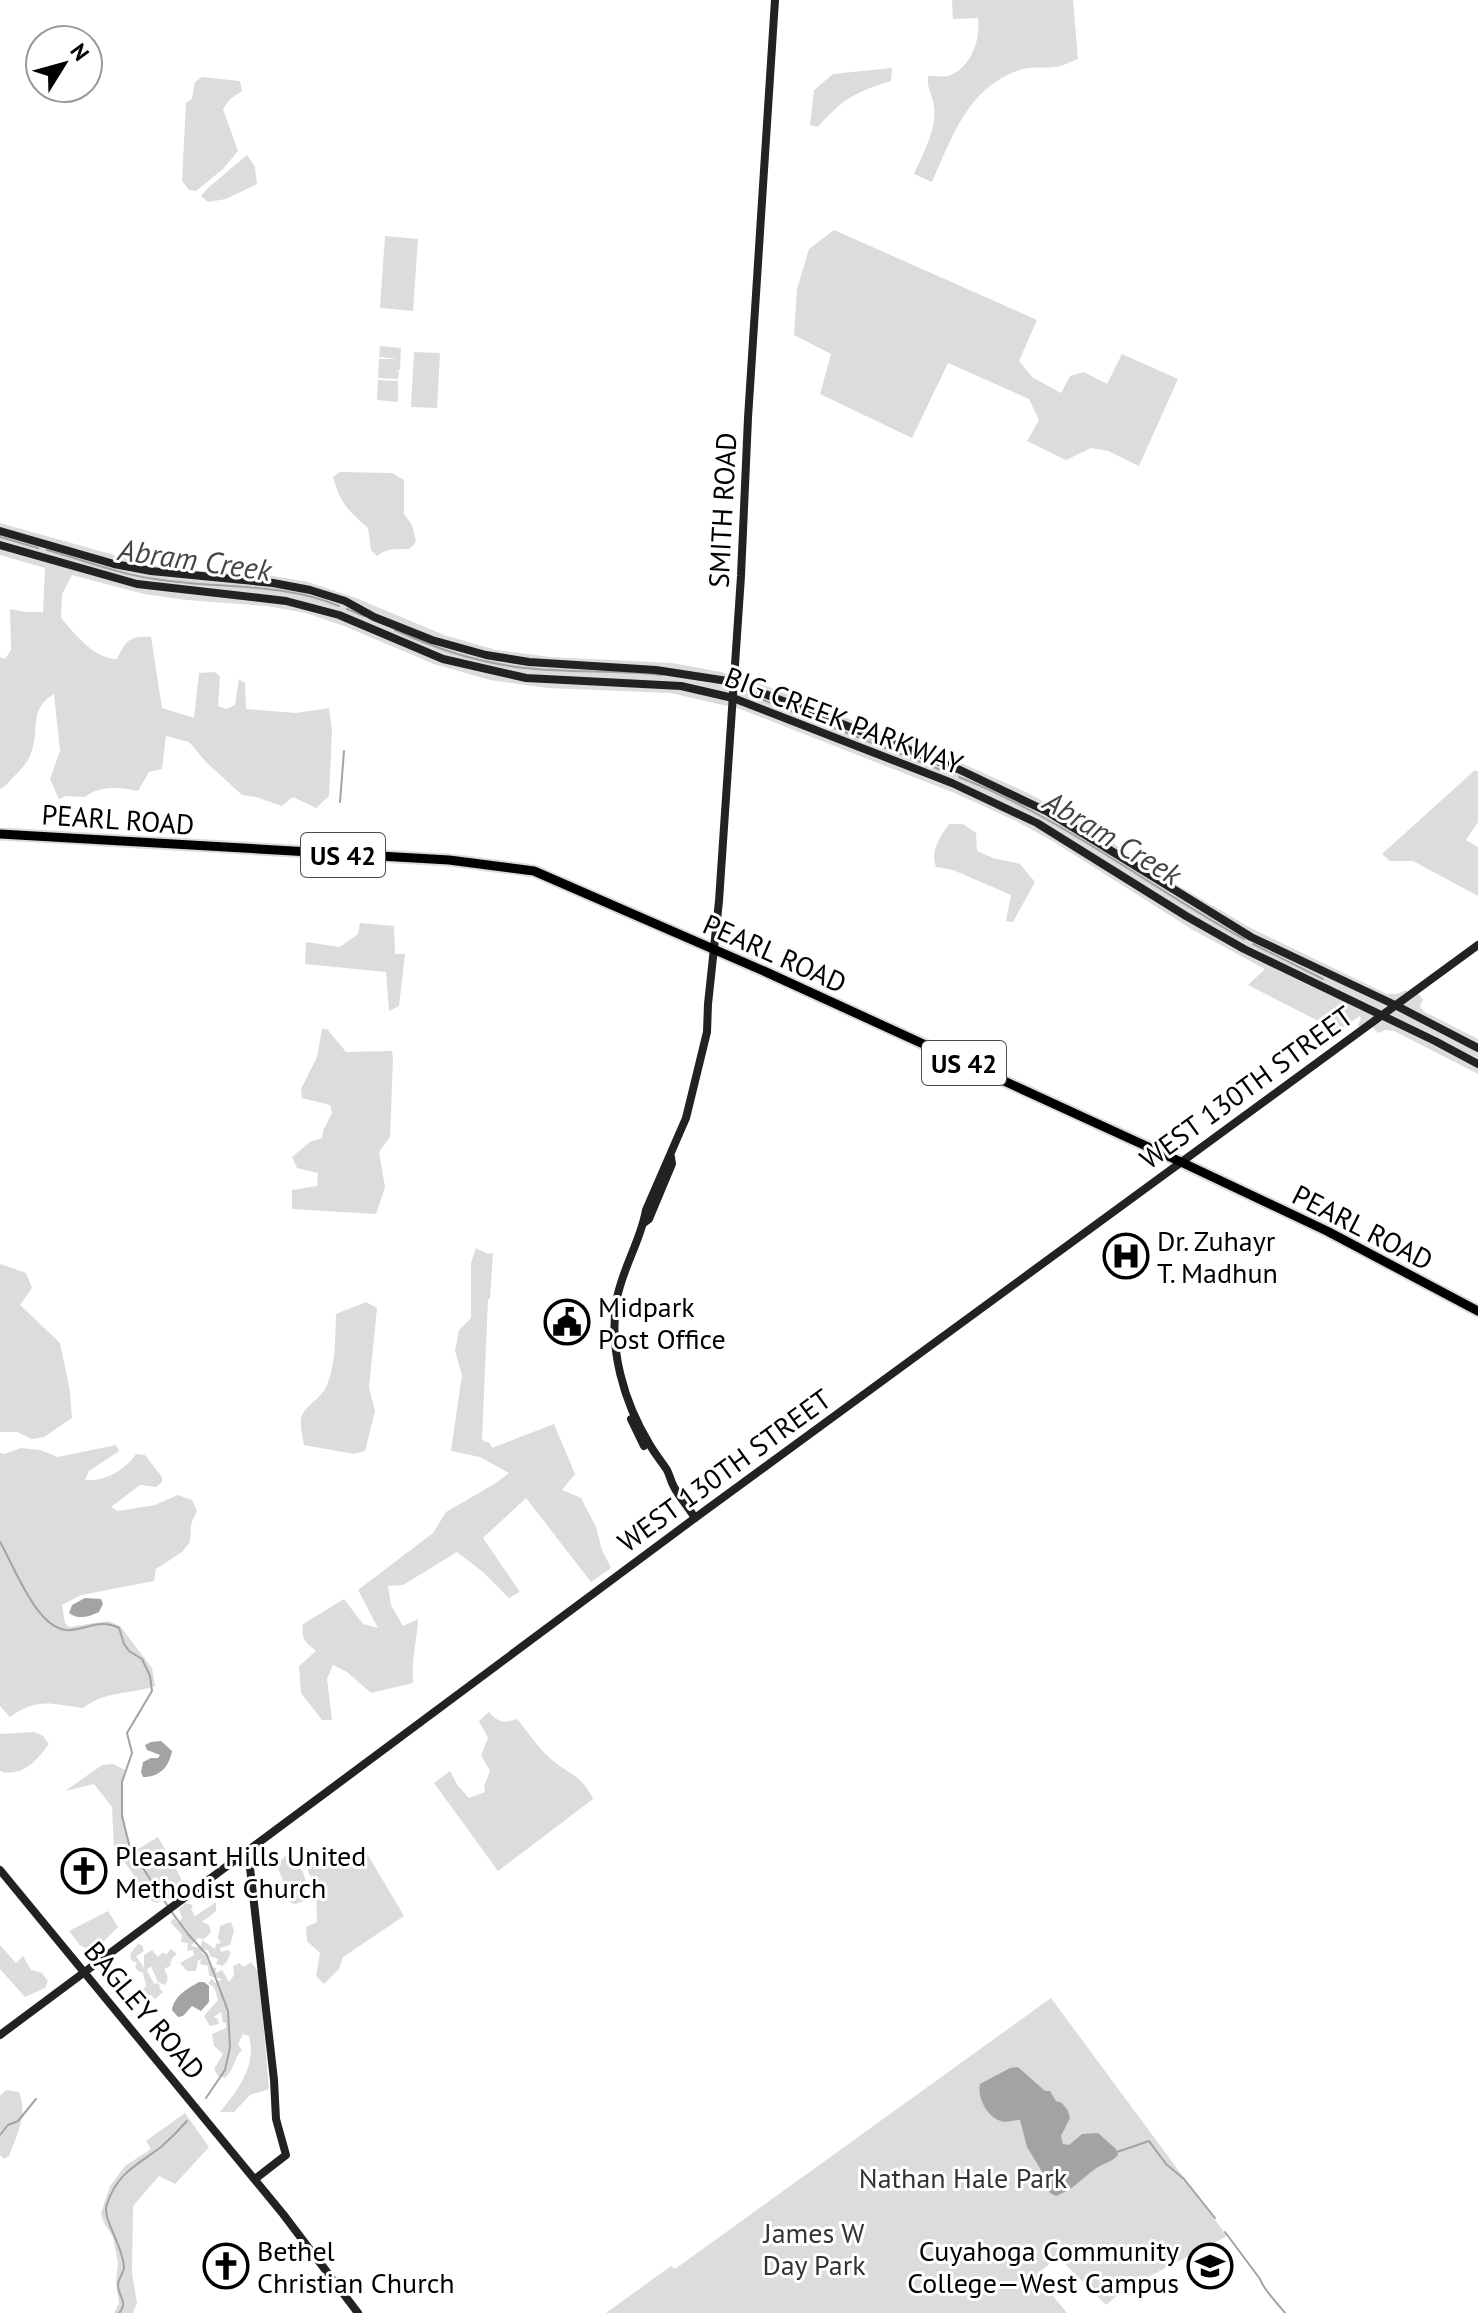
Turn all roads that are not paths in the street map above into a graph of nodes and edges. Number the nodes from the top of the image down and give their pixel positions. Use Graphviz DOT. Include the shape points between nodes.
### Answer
graph roads {
  1 [pos="775,0"];
  2 [pos="0,531"];
  3 [pos="0,545"];
  4 [pos="345,601"];
  5 [pos="339,615"];
  6 [pos="734,682"];
  7 [pos="733,698"];
  8 [pos="0,834"];
  9 [pos="1478,945"];
  10 [pos="715,951"];
  11 [pos="1395,1005"];
  12 [pos="1381,1016"];
  13 [pos="1478,1048"];
  14 [pos="1478,1064"];
  15 [pos="1181,1162"];
  16 [pos="1478,1311"];
  17 [pos="695,1518"];
  18 [pos="248,1850"];
  19 [pos="0,1870"];
  20 [pos="85,1972"];
  21 [pos="0,2035"];
  22 [pos="255,2179"];
  23 [pos="358,2313"];
  1 -- 6 [label="main road, SMITH ROAD"];
  2 -- 4 [label="main road, BIG CREEK PARKWAY" via="135,568 273,583"];
  3 -- 5 [label="main road, BIG CREEK PARKWAY" via="137,584 286,601"];
  4 -- 5 [label="main road"];
  4 -- 6 [label="main road, BIG CREEK PARKWAY" via="432,640 486,655"];
  5 -- 7 [label="main road, BIG CREEK PARKWAY" via="443,659 526,678 681,686"];
  6 -- 7 [label="main road, SMITH ROAD"];
  6 -- 11 [label="main road, BIG CREEK PARKWAY" via="958,769 1048,812 1251,937"];
  7 -- 10 [label="main road, SMITH ROAD"];
  7 -- 12 [label="main road, BIG CREEK PARKWAY" via="952,783 1037,823 1244,949"];
  8 -- 10 [label="main road, PEARL ROAD / US 42" via="449,860 534,871"];
  9 -- 11 [label="main road, WEST 130TH STREET"];
  10 -- 15 [label="main road, PEARL ROAD / US 42"];
  10 -- 17 [label="main road, SMITH ROAD" via="702,1050 686,1118 631,1254 617,1298 615,1339 628,1403"];
  11 -- 12 [label="main road, WEST 130TH STREET"];
  11 -- 13 [label="main road, BIG CREEK PARKWAY"];
  12 -- 14 [label="main road, BIG CREEK PARKWAY"];
  12 -- 15 [label="main road, WEST 130TH STREET"];
  15 -- 16 [label="main road, PEARL ROAD / US 42"];
  15 -- 17 [label="main road, WEST 130TH STREET"];
  17 -- 18 [label="main road, WEST 130TH STREET"];
  18 -- 20 [label="main road, WEST 130TH STREET"];
  18 -- 22 [label="main road" via="276,2119 286,2155"];
  19 -- 20 [label="main road, BAGLEY ROAD"];
  20 -- 21 [label="main road, WEST 130TH STREET"];
  20 -- 22 [label="main road, BAGLEY ROAD"];
  22 -- 23 [label="main road, BAGLEY ROAD"];
}
